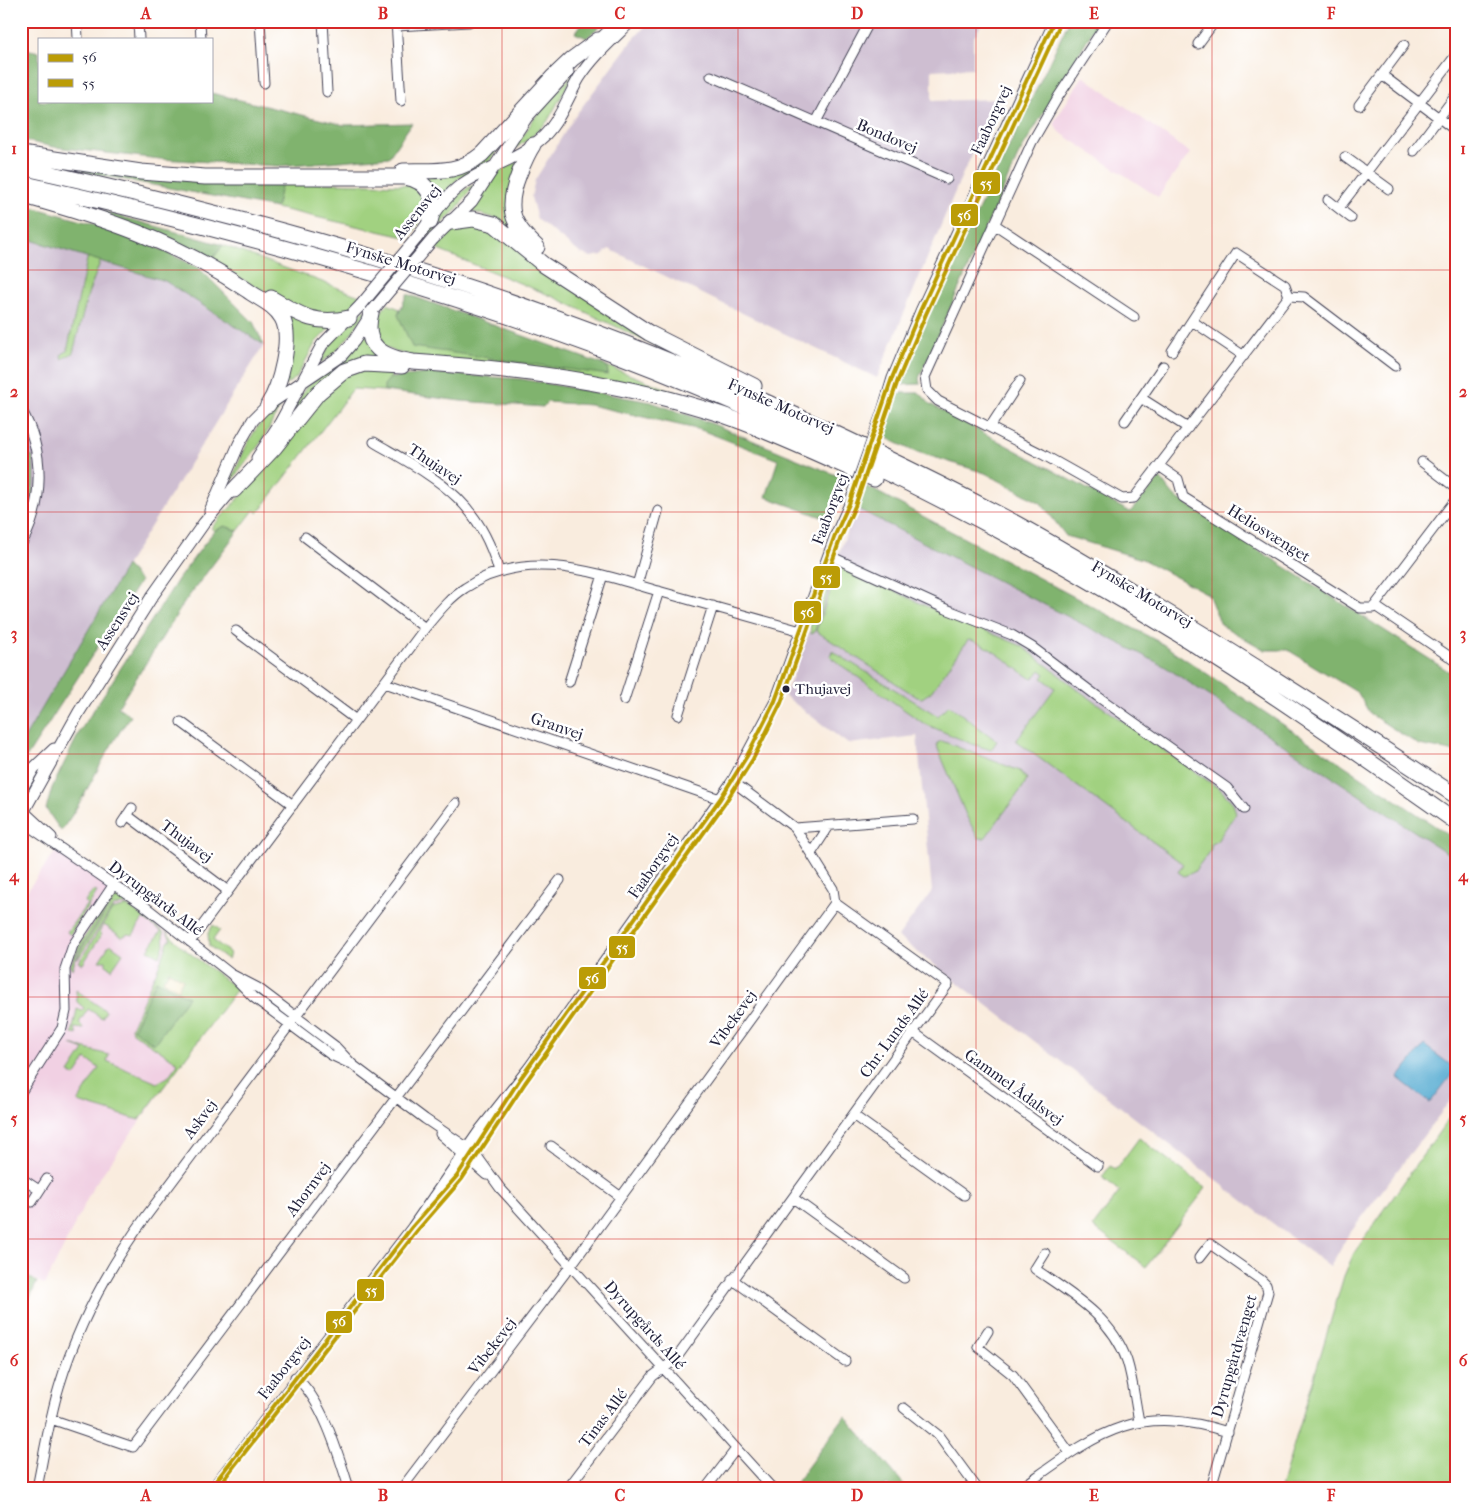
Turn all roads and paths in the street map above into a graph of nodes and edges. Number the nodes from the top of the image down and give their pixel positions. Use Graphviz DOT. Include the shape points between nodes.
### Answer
graph roads {
  1 [pos="77,21"];
  2 [pos="138,21"];
  3 [pos="200,21"];
  4 [pos="260,21"];
  5 [pos="323,21"];
  6 [pos="619,21"];
  7 [pos="631,21"];
  8 [pos="870,21"];
  9 [pos="1054,21"];
  10 [pos="1108,21"];
  11 [pos="1216,21"];
  12 [pos="469,22"];
  13 [pos="396,24"];
  14 [pos="78,38"];
  15 [pos="139,38"];
  16 [pos="201,38"];
  17 [pos="598,40"];
  18 [pos="1198,44"];
  19 [pos="1404,45"];
  20 [pos="1456,55"];
  21 [pos="1382,75"];
  22 [pos="711,76"];
  23 [pos="264,83"];
  24 [pos="327,92"];
  25 [pos="1456,95"];
  26 [pos="401,101"];
  27 [pos="1419,103"];
  28 [pos="1359,105"];
  29 [pos="1439,118"];
  30 [pos="816,122"];
  31 [pos="1451,126"];
  32 [pos="533,145"];
  33 [pos="1414,151"];
  34 [pos="21,154"];
  35 [pos="1345,156"];
  36 [pos="21,167"];
  37 [pos="494,167"];
  38 [pos="1366,172"];
  39 [pos="274,178"];
  40 [pos="947,179"];
  41 [pos="21,183"];
  42 [pos="1388,189"];
  43 [pos="21,195"];
  44 [pos="1328,200"];
  45 [pos="1338,208"];
  46 [pos="1351,218"];
  47 [pos="430,222"];
  48 [pos="451,222"];
  49 [pos="994,224"];
  50 [pos="219,270"];
  51 [pos="1290,296"];
  52 [pos="595,297"];
  53 [pos="369,309"];
  54 [pos="1134,317"];
  55 [pos="349,318"];
  56 [pos="1192,321"];
  57 [pos="1172,351"];
  58 [pos="1244,356"];
  59 [pos="1162,366"];
  60 [pos="1395,366"];
  61 [pos="544,375"];
  62 [pos="1020,381"];
  63 [pos="301,383"];
  64 [pos="1141,398"];
  65 [pos="268,405"];
  66 [pos="21,410"];
  67 [pos="1125,421"];
  68 [pos="990,427"];
  69 [pos="1188,428"];
  70 [pos="851,440"];
  71 [pos="374,442"];
  72 [pos="1422,462"];
  73 [pos="1160,466"];
  74 [pos="1456,488"];
  75 [pos="234,490"];
  76 [pos="1456,500"];
  77 [pos="658,510"];
  78 [pos="204,523"];
  79 [pos="305,537"];
  80 [pos="1015,541"];
  81 [pos="21,544"];
  82 [pos="828,555"];
  83 [pos="498,572"];
  84 [pos="603,575"];
  85 [pos="637,585"];
  86 [pos="659,591"];
  87 [pos="713,606"];
  88 [pos="1374,606"];
  89 [pos="425,628"];
  90 [pos="236,631"];
  91 [pos="801,631"];
  92 [pos="1456,661"];
  93 [pos="569,682"];
  94 [pos="385,683"];
  95 [pos="624,700"];
  96 [pos="678,715"];
  97 [pos="356,720"];
  98 [pos="181,722"];
  99 [pos="63,740"];
  100 [pos="732,781"];
  101 [pos="21,790"];
  102 [pos="1456,796"];
  103 [pos="720,799"];
  104 [pos="456,803"];
  105 [pos="293,805"];
  106 [pos="1244,809"];
  107 [pos="22,814"];
  108 [pos="127,815"];
  109 [pos="913,819"];
  110 [pos="1456,822"];
  111 [pos="829,826"];
  112 [pos="795,828"];
  113 [pos="812,852"];
  114 [pos="560,880"];
  115 [pos="114,884"];
  116 [pos="228,891"];
  117 [pos="835,903"];
  118 [pos="190,942"];
  119 [pos="293,1021"];
  120 [pos="913,1032"];
  121 [pos="21,1092"];
  122 [pos="396,1097"];
  123 [pos="853,1115"];
  124 [pos="551,1146"];
  125 [pos="468,1153"];
  126 [pos="1098,1166"];
  127 [pos="21,1178"];
  128 [pos="47,1179"];
  129 [pos="39,1190"];
  130 [pos="964,1196"];
  131 [pos="621,1197"];
  132 [pos="792,1198"];
  133 [pos="32,1202"];
  134 [pos="1045,1253"];
  135 [pos="1199,1258"];
  136 [pos="571,1266"];
  137 [pos="904,1278"];
  138 [pos="732,1279"];
  139 [pos="988,1331"];
  140 [pos="844,1361"];
  141 [pos="664,1368"];
  142 [pos="295,1377"];
  143 [pos="904,1408"];
  144 [pos="50,1419"];
  145 [pos="1139,1422"];
  146 [pos="1228,1432"];
  147 [pos="736,1449"];
  148 [pos="1070,1453"];
  149 [pos="214,1484"];
  150 [pos="37,1488"];
  151 [pos="206,1488"];
  152 [pos="349,1488"];
  153 [pos="402,1488"];
  154 [pos="568,1488"];
  155 [pos="706,1488"];
  156 [pos="772,1488"];
  157 [pos="977,1488"];
  158 [pos="1021,1488"];
  159 [pos="1210,1488"];
  1 -- 14 [label="street"];
  2 -- 15 [label="street"];
  3 -- 16 [label="street"];
  4 -- 23 [label="street"];
  5 -- 24 [label="street"];
  6 -- 17 [label="main road, Assensvej"];
  7 -- 32 [label="main road, Assensvej" via="592,61 555,123"];
  8 -- 30 [label="street"];
  9 -- 82 [label="street, Faaborgvej, bridge" via="920,311 892,378"];
  10 -- 49 [label="street" via="1048,114"];
  11 -- 18 [label="street"];
  12 -- 13 [label="street"];
  13 -- 26 [label="street"];
  17 -- 37 [label="main road, Assensvej" via="527,116"];
  17 -- 39 [label="highway" via="572,59 482,154 461,168"];
  19 -- 21 [label="street"];
  20 -- 27 [label="street"];
  21 -- 27 [label="street"];
  21 -- 28 [label="street"];
  22 -- 30 [label="street, Bondovej"];
  25 -- 29 [label="street"];
  27 -- 29 [label="street"];
  27 -- 38 [label="street"];
  29 -- 31 [label="street"];
  29 -- 33 [label="street"];
  30 -- 40 [label="street, Bondovej"];
  32 -- 37 [label="main road, Assensvej"];
  32 -- 52 [label="highway" via="512,194 511,209 515,222 525,236"];
  34 -- 39 [label="highway" via="141,172"];
  35 -- 38 [label="street"];
  36 -- 70 [label="highway, Fynske Motorvej" via="292,233 462,285 543,312 701,373"];
  37 -- 47 [label="main road, Assensvej" via="455,190"];
  37 -- 48 [label="main road, Assensvej" via="472,201"];
  38 -- 42 [label="street"];
  38 -- 45 [label="street"];
  39 -- 47 [label="highway" via="415,178 431,193"];
  41 -- 80 [label="highway, Fynske Motorvej" via="287,247 378,273 540,327 687,383 770,420 918,489"];
  43 -- 50 [label="highway" via="120,224 180,249"];
  44 -- 45 [label="street"];
  45 -- 46 [label="street"];
  47 -- 53 [label="main road, Assensvej, bridge"];
  48 -- 52 [label="highway" via="472,219 494,224 544,265"];
  48 -- 53 [label="main road, Assensvej, bridge"];
  49 -- 54 [label="street"];
  49 -- 68 [label="street" via="925,383 930,395 938,401"];
  50 -- 55 [label="highway" via="307,318 322,322"];
  50 -- 65 [label="highway" via="274,307 285,324 286,350"];
  51 -- 56 [label="street" via="1286,285 1236,253"];
  51 -- 58 [label="street"];
  51 -- 60 [label="street" via="1304,297"];
  52 -- 70 [label="highway" via="649,333 794,405"];
  53 -- 55 [label="main road, Assensvej"];
  53 -- 61 [label="highway" via="372,342 380,352 392,358"];
  53 -- 63 [label="main road, Assensvej" via="354,341 342,355"];
  55 -- 63 [label="main road, Assensvej" via="322,345"];
  56 -- 57 [label="street"];
  56 -- 58 [label="street"];
  58 -- 69 [label="street"];
  59 -- 64 [label="street"];
  61 -- 75 [label="highway" via="372,364 352,367 318,393 274,448"];
  61 -- 80 [label="highway" via="591,381 724,416 793,442"];
  62 -- 68 [label="street"];
  63 -- 65 [label="main road, Assensvej"];
  63 -- 75 [label="main road, Assensvej" via="274,434"];
  64 -- 67 [label="street"];
  64 -- 69 [label="street"];
  65 -- 78 [label="main road, Assensvej" via="245,431"];
  66 -- 81 [label="street" via="34,442 39,483 34,516"];
  68 -- 73 [label="street" via="1122,499 1134,498"];
  69 -- 73 [label="street"];
  70 -- 102 [label="highway, Fynske Motorvej" via="1088,564 1247,660"];
  71 -- 83 [label="street, Thujavej" via="433,477 462,501 482,529"];
  72 -- 74 [label="street"];
  73 -- 88 [label="street, Heliosvænget" via="1178,479 1184,497 1360,608"];
  75 -- 78 [label="main road, Assensvej"];
  76 -- 88 [label="street"];
  77 -- 85 [label="street"];
  78 -- 99 [label="main road, Assensvej" via="151,598"];
  79 -- 89 [label="street"];
  80 -- 110 [label="highway, Fynske Motorvej" via="1232,668"];
  82 -- 91 [label="street, Faaborgvej"];
  82 -- 106 [label="street" via="1012,635 1032,647 1227,788"];
  83 -- 84 [label="street" via="543,564"];
  83 -- 89 [label="street" via="465,588"];
  84 -- 85 [label="street"];
  84 -- 93 [label="street"];
  85 -- 86 [label="street"];
  86 -- 87 [label="street"];
  86 -- 95 [label="street"];
  87 -- 91 [label="street"];
  87 -- 96 [label="street"];
  88 -- 92 [label="street, Heliosvænget"];
  89 -- 94 [label="street"];
  90 -- 97 [label="street"];
  91 -- 100 [label="street, Faaborgvej" via="775,701"];
  94 -- 97 [label="street"];
  94 -- 103 [label="street, Granvej"];
  97 -- 105 [label="street"];
  98 -- 105 [label="street"];
  99 -- 101 [label="main road, Assensvej" via="34,768"];
  99 -- 107 [label="main road, Assensvej"];
  100 -- 103 [label="street, Faaborgvej"];
  100 -- 112 [label="street"];
  103 -- 125 [label="street, Faaborgvej"];
  104 -- 119 [label="street, Askvej"];
  105 -- 116 [label="street"];
  107 -- 115 [label="street, Dyrupgårds Allé"];
  108 -- 116 [label="street, Thujavej"];
  109 -- 111 [label="street"];
  111 -- 112 [label="street"];
  111 -- 113 [label="street"];
  112 -- 113 [label="street"];
  113 -- 117 [label="street" via="832,889"];
  114 -- 122 [label="street, Ahornvej"];
  115 -- 118 [label="street, Dyrupgårds Allé"];
  115 -- 121 [label="street" via="73,945 65,969 66,1010 62,1028"];
  116 -- 118 [label="street"];
  117 -- 120 [label="street, Chr. Lunds Allé" via="948,984"];
  117 -- 131 [label="street, Vibekevej"];
  118 -- 119 [label="street, Dyrupgårds Allé" via="232,974 253,997"];
  119 -- 122 [label="street, Dyrupgårds Allé" via="335,1046 353,1065"];
  119 -- 144 [label="street, Askvej" via="110,1269 78,1334"];
  120 -- 123 [label="street, Chr. Lunds Allé"];
  120 -- 126 [label="street, Gammel Ådalsvej"];
  122 -- 125 [label="street, Dyrupgårds Allé"];
  122 -- 144 [label="street, Ahornvej" via="133,1447"];
  123 -- 130 [label="street"];
  123 -- 132 [label="street, Chr. Lunds Allé"];
  124 -- 131 [label="street"];
  125 -- 136 [label="street, Dyrupgårds Allé"];
  125 -- 142 [label="street, Faaborgvej"];
  127 -- 129 [label="street"];
  128 -- 129 [label="street"];
  129 -- 133 [label="street"];
  131 -- 136 [label="street, Vibekevej"];
  132 -- 137 [label="street"];
  132 -- 138 [label="street, Chr. Lunds Allé"];
  134 -- 145 [label="street" via="1035,1269 1095,1312 1119,1344 1127,1362"];
  135 -- 146 [label="street, Dyrupgårdvænget" via="1210,1244 1261,1280 1268,1292"];
  136 -- 141 [label="street, Dyrupgårds Allé"];
  136 -- 153 [label="street, Vibekevej"];
  138 -- 140 [label="street"];
  138 -- 141 [label="street, Chr. Lunds Allé" via="675,1360"];
  139 -- 148 [label="street" via="978,1347 1013,1375"];
  141 -- 147 [label="street, Dyrupgårds Allé"];
  141 -- 154 [label="street, Tinas Allé" via="653,1376"];
  142 -- 149 [label="street, Faaborgvej"];
  142 -- 152 [label="street" via="308,1390 326,1423"];
  143 -- 157 [label="street" via="938,1435"];
  144 -- 150 [label="street, Askvej"];
  145 -- 146 [label="street, Dyrupgårdvænget" via="1181,1420"];
  145 -- 148 [label="street, Dyrupgårdvænget" via="1110,1430"];
  146 -- 159 [label="street, Dyrupgårdvænget"];
  147 -- 155 [label="street"];
  147 -- 156 [label="street, Dyrupgårds Allé"];
  148 -- 158 [label="street, Dyrupgårdvænget"];
  149 -- 151 [label="street, Faaborgvej"];
}
